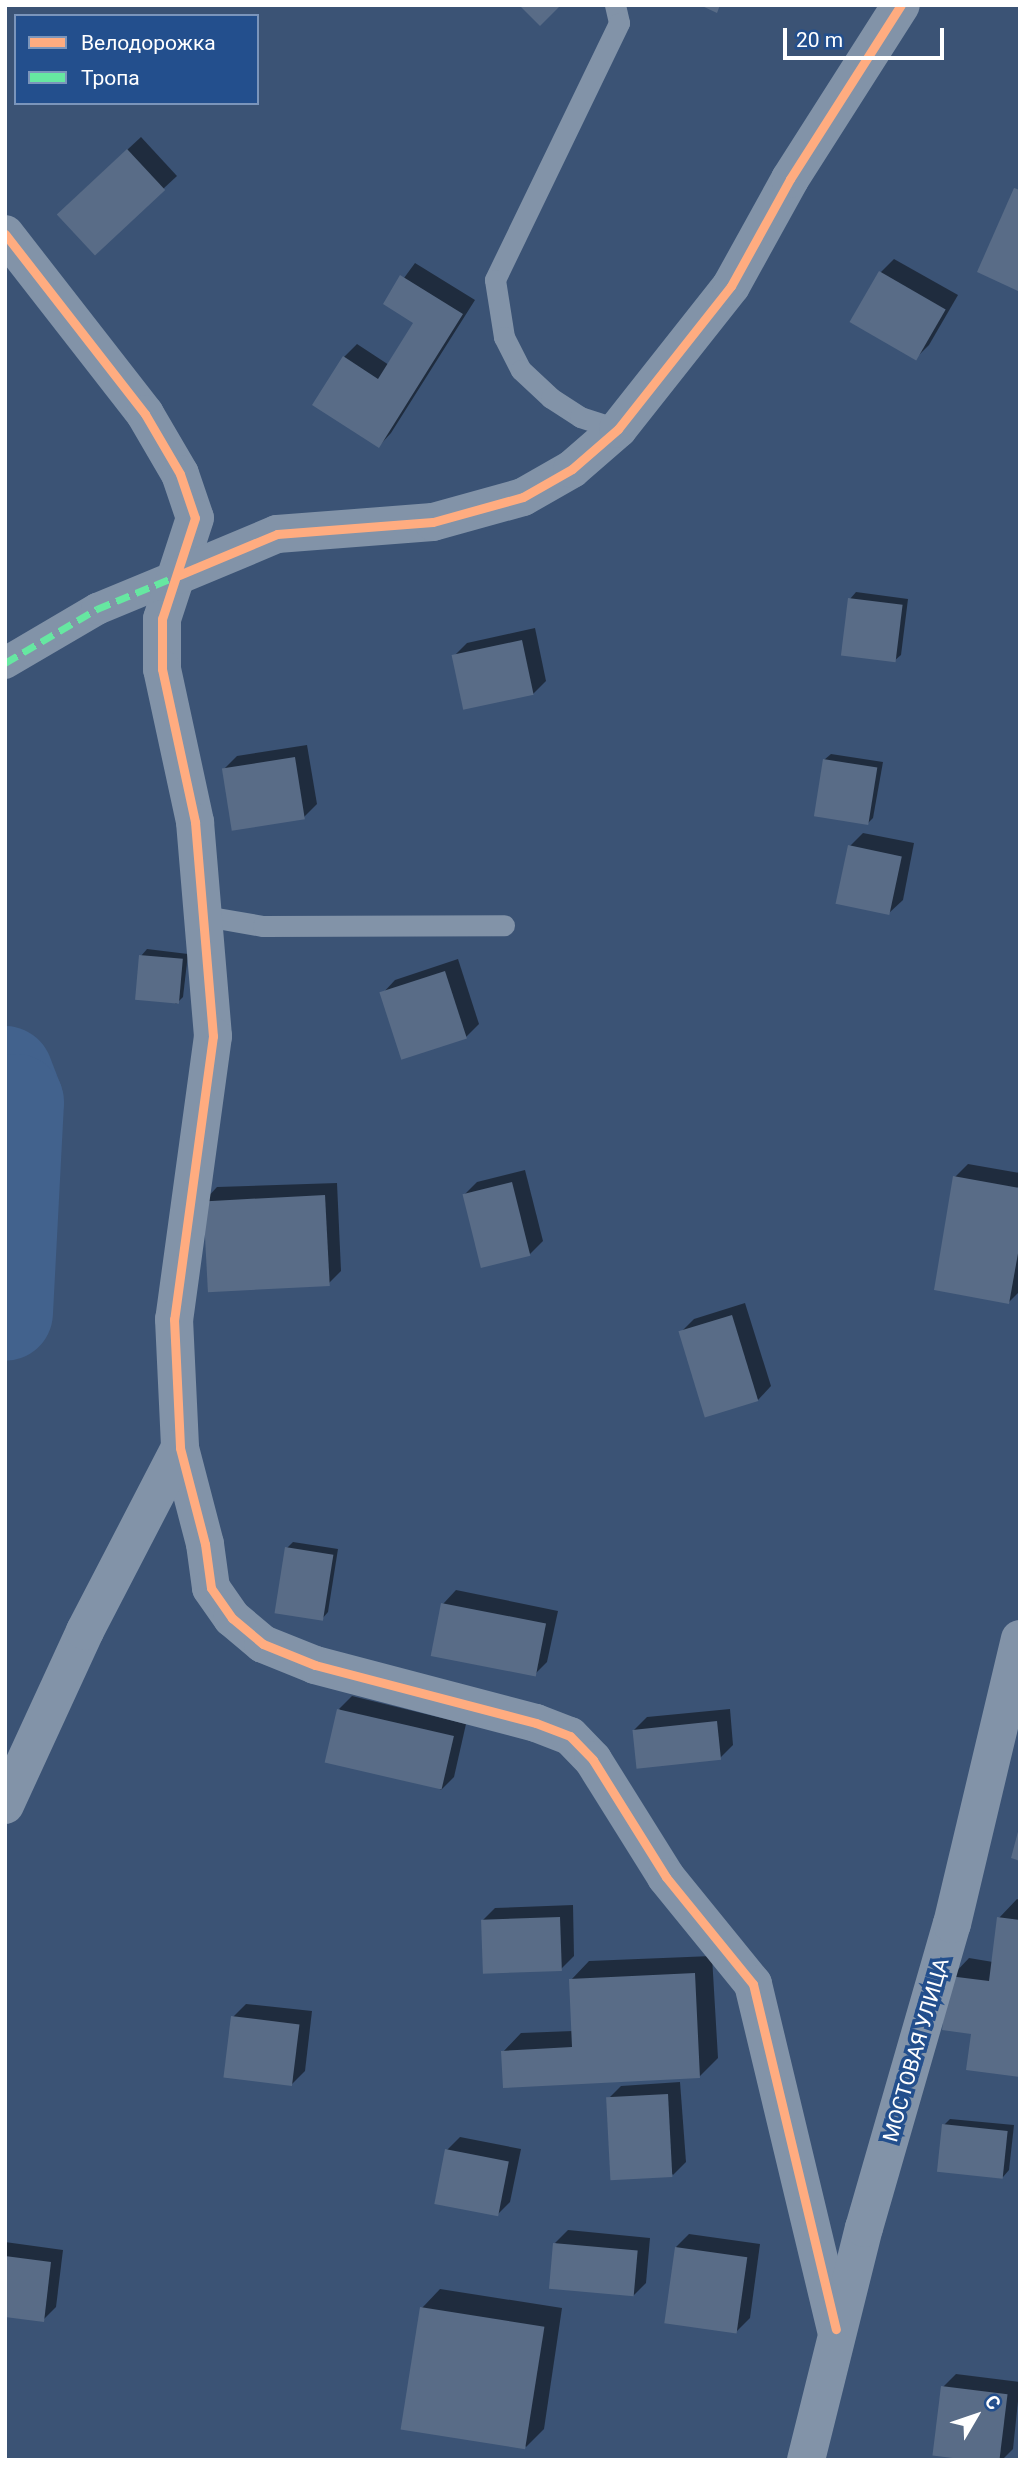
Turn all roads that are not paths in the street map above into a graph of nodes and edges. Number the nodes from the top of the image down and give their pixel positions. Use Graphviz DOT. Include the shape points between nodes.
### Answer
graph roads {
  1 [pos="615,5"];
  2 [pos="901,5"];
  3 [pos="5,234"];
  4 [pos="618,429"];
  5 [pos="179,575"];
  6 [pos="5,663"];
  7 [pos="205,916"];
  8 [pos="503,925"];
  9 [pos="180,1448"];
  10 [pos="1020,1639"];
  11 [pos="5,1805"];
  12 [pos="836,2329"];
  13 [pos="806,2460"];
  1 -- 4 [label="lane" via="619,23 495,280 504,337 521,370 580,417"];
  2 -- 4 [label="street" via="790,179 731,286"];
  3 -- 5 [label="street" via="145,414 180,474 195,518"];
  4 -- 5 [label="street" via="572,470 523,497 433,522 277,534"];
  5 -- 6 [label="street" via="97,609"];
  5 -- 7 [label="street" via="162,619 162,669 195,822"];
  7 -- 8 [label="lane" via="263,926"];
  7 -- 9 [label="street" via="213,1036 174,1319"];
  9 -- 11 [label="street" via="85,1631"];
  9 -- 12 [label="street" via="211,1588 232,1618 263,1644 315,1665 536,1723 570,1736 593,1760 666,1877 753,1984"];
  10 -- 12 [label="street, МОСТОВАЯ УЛИЦА" via="952,1924"];
  12 -- 13 [label="street, МОСТОВАЯ УЛИЦА"];
}
